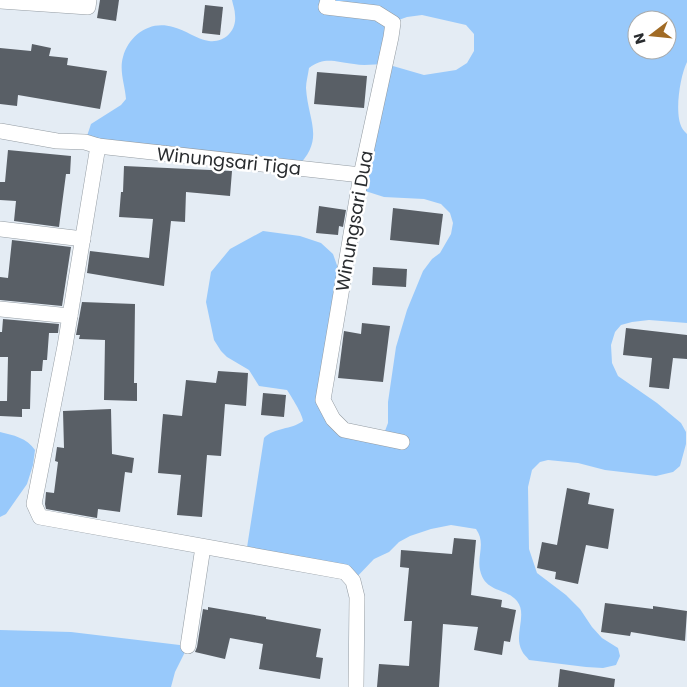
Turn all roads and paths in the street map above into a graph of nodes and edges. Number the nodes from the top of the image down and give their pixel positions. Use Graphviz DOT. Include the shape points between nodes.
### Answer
graph roads {
  1 [pos="89,0"];
  2 [pos="328,0"];
  3 [pos="0,1"];
  4 [pos="0,131"];
  5 [pos="98,146"];
  6 [pos="361,175"];
  7 [pos="0,230"];
  8 [pos="83,239"];
  9 [pos="0,309"];
  10 [pos="70,316"];
  11 [pos="402,442"];
  12 [pos="203,547"];
  13 [pos="188,646"];
  14 [pos="356,687"];
  1 -- 3 [label="street" via="88,8"];
  2 -- 6 [label="street, Winungsari Dua" via="326,7 377,13 392,22"];
  4 -- 5 [label="street, Winungsari Tiga"];
  5 -- 6 [label="street, Winungsari Tiga"];
  5 -- 8 [label="street"];
  6 -- 11 [label="street, Winungsari Dua" via="323,400 333,419 344,430"];
  7 -- 8 [label="street"];
  8 -- 10 [label="street"];
  9 -- 10 [label="street"];
  10 -- 12 [label="street" via="34,504 40,517"];
  12 -- 13 [label="street"];
  12 -- 14 [label="street" via="346,572 358,597"];
}
